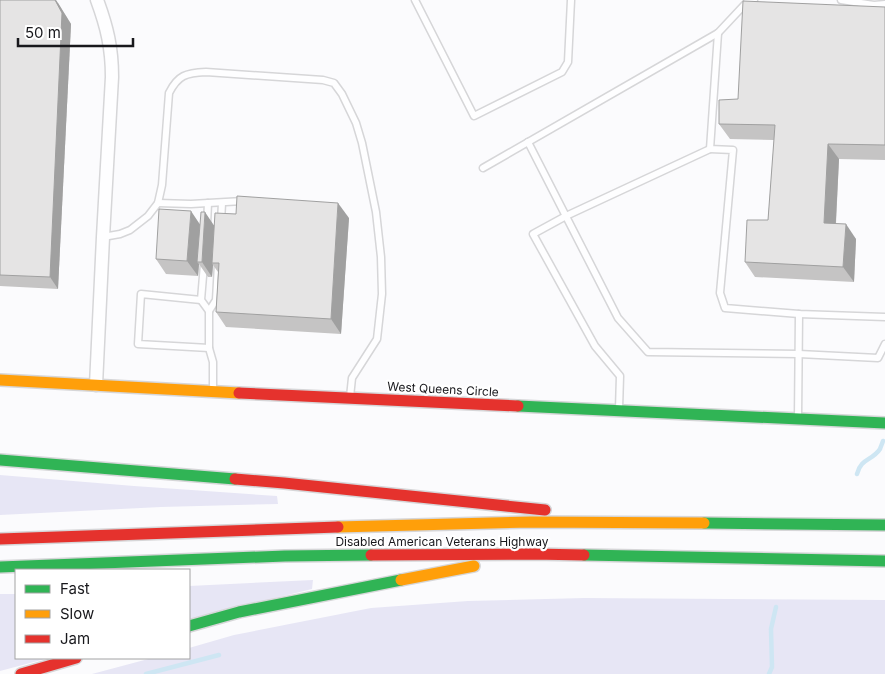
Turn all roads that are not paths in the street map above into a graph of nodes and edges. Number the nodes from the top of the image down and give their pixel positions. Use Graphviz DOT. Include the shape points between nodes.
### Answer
graph roads {
  1 [pos="96,0"];
  2 [pos="415,0"];
  3 [pos="572,0"];
  4 [pos="754,0"];
  5 [pos="841,0"];
  6 [pos="885,4"];
  7 [pos="718,33"];
  8 [pos="528,142"];
  9 [pos="710,149"];
  10 [pos="483,168"];
  11 [pos="247,201"];
  12 [pos="222,202"];
  13 [pos="158,203"];
  14 [pos="208,203"];
  15 [pos="566,216"];
  16 [pos="206,232"];
  17 [pos="220,232"];
  18 [pos="103,237"];
  19 [pos="218,261"];
  20 [pos="204,262"];
  21 [pos="202,300"];
  22 [pos="209,311"];
  23 [pos="798,314"];
  24 [pos="885,317"];
  25 [pos="885,344"];
  26 [pos="209,348"];
  27 [pos="799,354"];
  28 [pos="0,380"];
  29 [pos="96,385"];
  30 [pos="213,392"];
  31 [pos="350,398"];
  32 [pos="619,411"];
  33 [pos="798,419"];
  34 [pos="885,423"];
  35 [pos="0,460"];
  36 [pos="671,522"];
  37 [pos="885,525"];
  38 [pos="0,539"];
  39 [pos="534,554"];
  40 [pos="885,561"];
  41 [pos="0,567"];
  42 [pos="190,626"];
  43 [pos="73,659"];
  44 [pos="21,674"];
  1 -- 18 [label="street" via="105,21 112,56"];
  2 -- 3 [label="lane" via="474,116 562,72 568,62"];
  4 -- 7 [label="lane" via="748,1"];
  5 -- 6 [label="lane"];
  7 -- 8 [label="lane"];
  7 -- 9 [label="lane"];
  8 -- 10 [label="lane"];
  8 -- 15 [label="lane"];
  9 -- 15 [label="lane"];
  9 -- 23 [label="lane" via="733,150 720,293 725,308"];
  11 -- 12 [label="lane"];
  12 -- 14 [label="lane"];
  12 -- 17 [label="lane"];
  13 -- 14 [label="lane"];
  13 -- 18 [label="lane" via="130,230"];
  13 -- 31 [label="lane" via="168,93 181,76 206,72 323,80 334,84 356,123 362,143 376,212 382,276 377,338 352,378"];
  14 -- 16 [label="lane"];
  15 -- 27 [label="lane" via="618,318 648,352"];
  15 -- 32 [label="lane" via="533,234 595,346 620,376"];
  18 -- 29 [label="street"];
  19 -- 22 [label="lane" via="216,300"];
  20 -- 21 [label="lane"];
  21 -- 22 [label="lane"];
  21 -- 26 [label="lane" via="141,294 138,344"];
  22 -- 26 [label="lane"];
  23 -- 24 [label="lane"];
  23 -- 27 [label="lane"];
  25 -- 27 [label="lane" via="878,358"];
  26 -- 30 [label="lane" via="213,362"];
  27 -- 33 [label="lane"];
  28 -- 29 [label="main road, West Queens Circle"];
  29 -- 30 [label="main road, West Queens Circle"];
  30 -- 31 [label="main road, West Queens Circle"];
  31 -- 32 [label="main road, West Queens Circle"];
  32 -- 33 [label="main road, West Queens Circle"];
  33 -- 34 [label="main road, West Queens Circle"];
  35 -- 36 [label="main road" via="284,483"];
  36 -- 37 [label="main road, Disabled American Veterans Highway"];
  36 -- 38 [label="main road, Disabled American Veterans Highway" via="481,523"];
  39 -- 40 [label="main road, Disabled American Veterans Highway"];
  39 -- 41 [label="main road, Disabled American Veterans Highway" via="285,556"];
  39 -- 42 [label="main road" via="315,596"];
  43 -- 44 [label="main road"];
}
